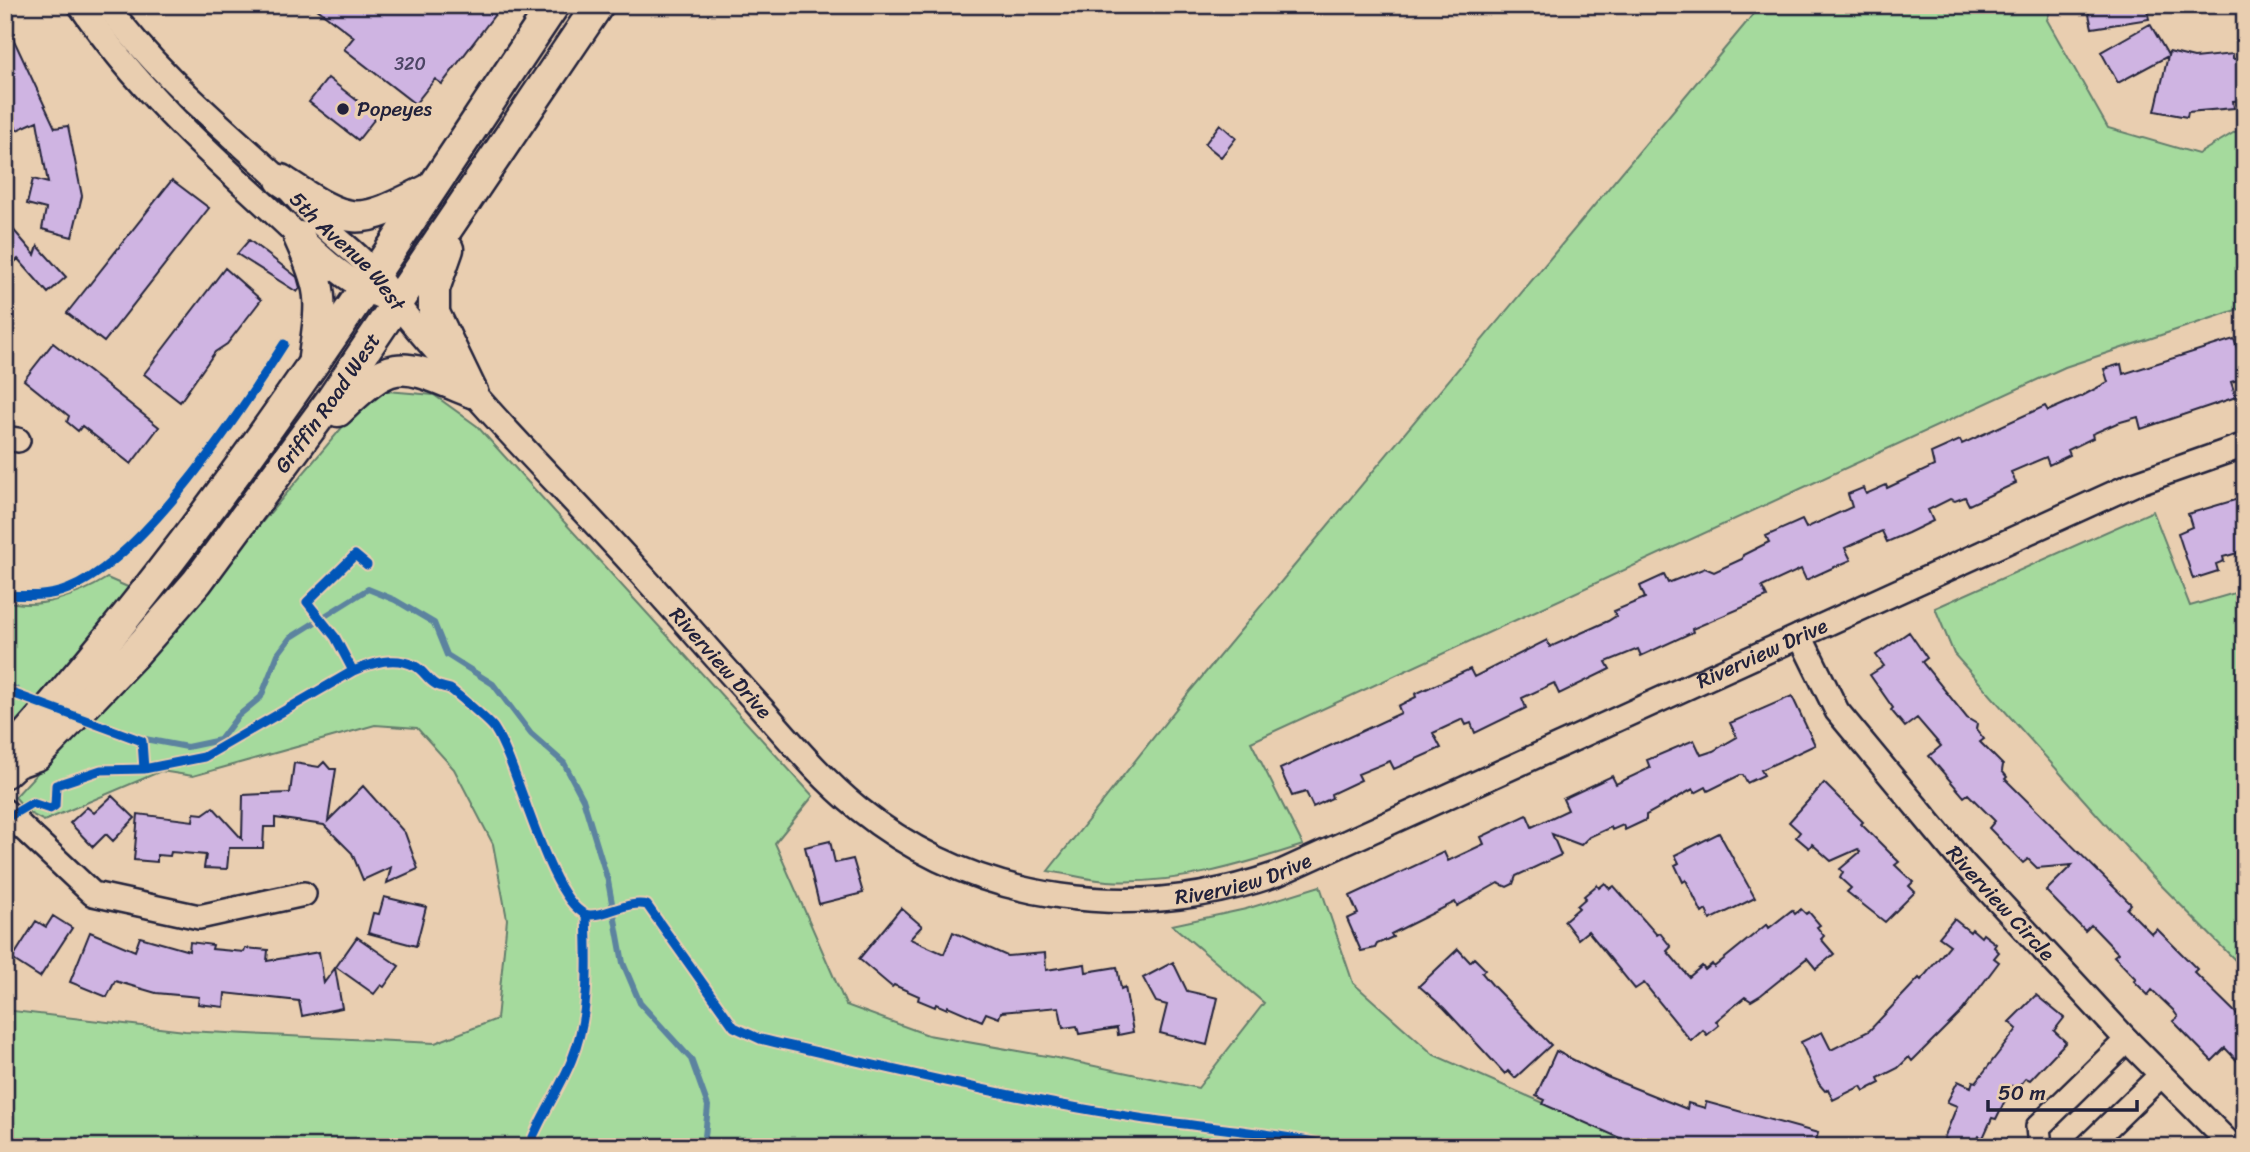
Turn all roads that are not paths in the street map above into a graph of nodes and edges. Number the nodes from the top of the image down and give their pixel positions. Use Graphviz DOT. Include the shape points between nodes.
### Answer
graph roads {
  1 [pos="80,5"];
  2 [pos="107,5"];
  3 [pos="554,5"];
  4 [pos="598,5"];
  5 [pos="281,180"];
  6 [pos="430,189"];
  7 [pos="464,208"];
  8 [pos="299,236"];
  9 [pos="369,281"];
  10 [pos="397,304"];
  11 [pos="313,363"];
  12 [pos="472,392"];
  13 [pos="2245,445"];
  14 [pos="292,454"];
  15 [pos="1800,636"];
  16 [pos="10,767"];
  17 [pos="5,811"];
  18 [pos="304,894"];
  19 [pos="2127,1040"];
  20 [pos="2161,1075"];
  21 [pos="2040,1147"];
  22 [pos="2087,1147"];
  23 [pos="2233,1147"];
  1 -- 8 [label="street, 5th Avenue West" via="168,116"];
  2 -- 5 [label="street, 5th Avenue West" via="154,63"];
  3 -- 6 [label="main road, Griffin Road West"];
  4 -- 7 [label="main road, Griffin Road West"];
  5 -- 6 [label="main road" via="326,209 362,218"];
  5 -- 9 [label="street, 5th Avenue West"];
  6 -- 9 [label="main road, Griffin Road West"];
  7 -- 10 [label="main road, Griffin Road West"];
  7 -- 12 [label="main road" via="433,299 434,313"];
  8 -- 9 [label="street, 5th Avenue West"];
  8 -- 11 [label="main road" via="321,297"];
  9 -- 10 [label="street, 5th Avenue West"];
  9 -- 11 [label="main road, Griffin Road West"];
  10 -- 12 [label="street, Riverview Drive"];
  10 -- 14 [label="main road, Griffin Road West"];
  11 -- 16 [label="main road, Griffin Road West" via="172,558 20,741"];
  12 -- 14 [label="main road" via="415,371 384,372"];
  12 -- 15 [label="street, Riverview Drive" via="803,755 859,810 949,864 1031,893 1143,901 1183,899 1251,883"];
  13 -- 15 [label="street, Riverview Drive" via="2134,484"];
  14 -- 16 [label="main road, Griffin Road West" via="197,582 134,654 37,755"];
  15 -- 19 [label="street, Riverview Circle" via="1828,695 1853,732 1963,863"];
  17 -- 18 [label="street" via="93,894 199,917"];
  19 -- 20 [label="street, Riverview Circle"];
  19 -- 21 [label="street" via="2038,1127"];
  20 -- 22 [label="street"];
  20 -- 23 [label="street, Riverview Circle"];
}
